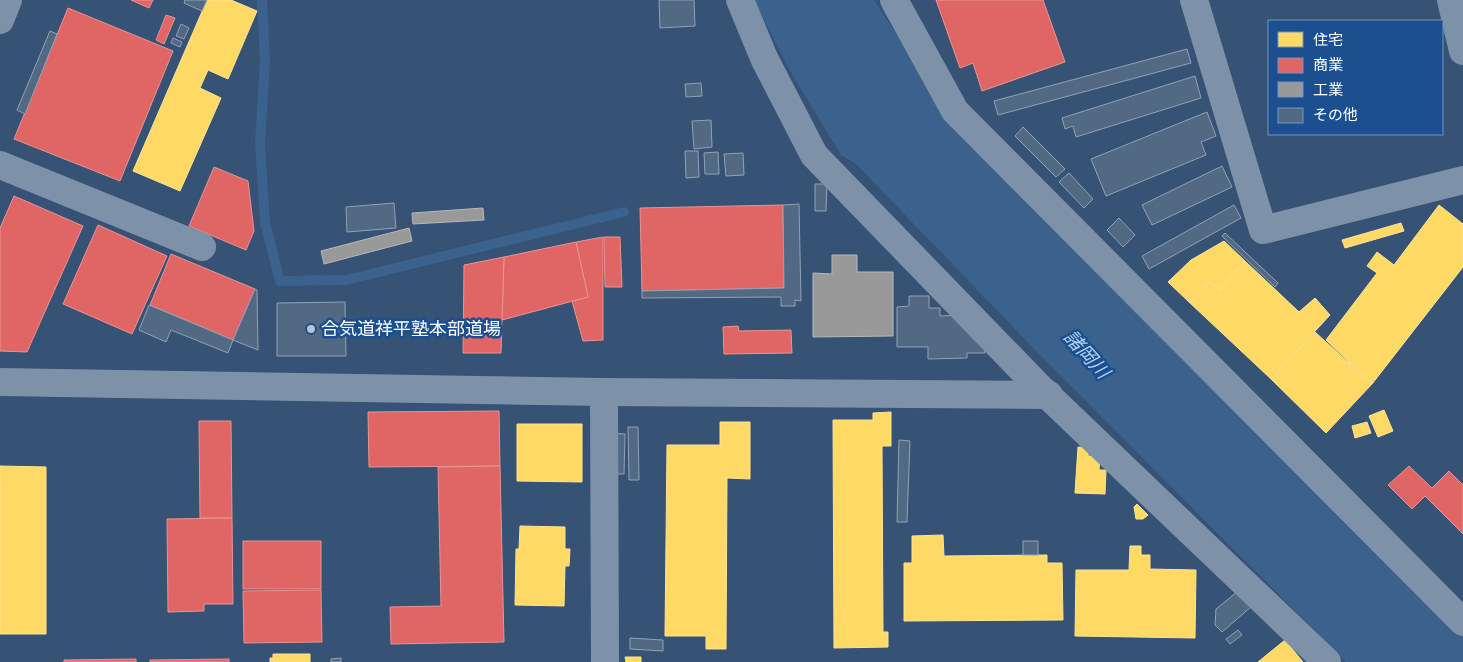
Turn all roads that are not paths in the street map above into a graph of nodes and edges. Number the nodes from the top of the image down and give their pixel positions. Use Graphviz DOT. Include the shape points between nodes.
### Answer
graph roads {
  1 [pos="8,0"];
  2 [pos="740,0"];
  3 [pos="894,0"];
  4 [pos="1194,0"];
  5 [pos="1451,0"];
  6 [pos="0,20"];
  7 [pos="1463,51"];
  8 [pos="0,165"];
  9 [pos="1463,180"];
  10 [pos="202,247"];
  11 [pos="0,382"];
  12 [pos="604,392"];
  13 [pos="1049,396"];
  14 [pos="1463,622"];
  15 [pos="605,662"];
  16 [pos="1327,662"];
  1 -- 6 [label="street"];
  2 -- 13 [label="street" via="764,58 814,155"];
  3 -- 14 [label="street" via="955,110"];
  4 -- 9 [label="street" via="1264,230"];
  5 -- 7 [label="street"];
  8 -- 10 [label="street"];
  11 -- 12 [label="street"];
  12 -- 13 [label="street"];
  12 -- 15 [label="street"];
  13 -- 16 [label="street"];
}
